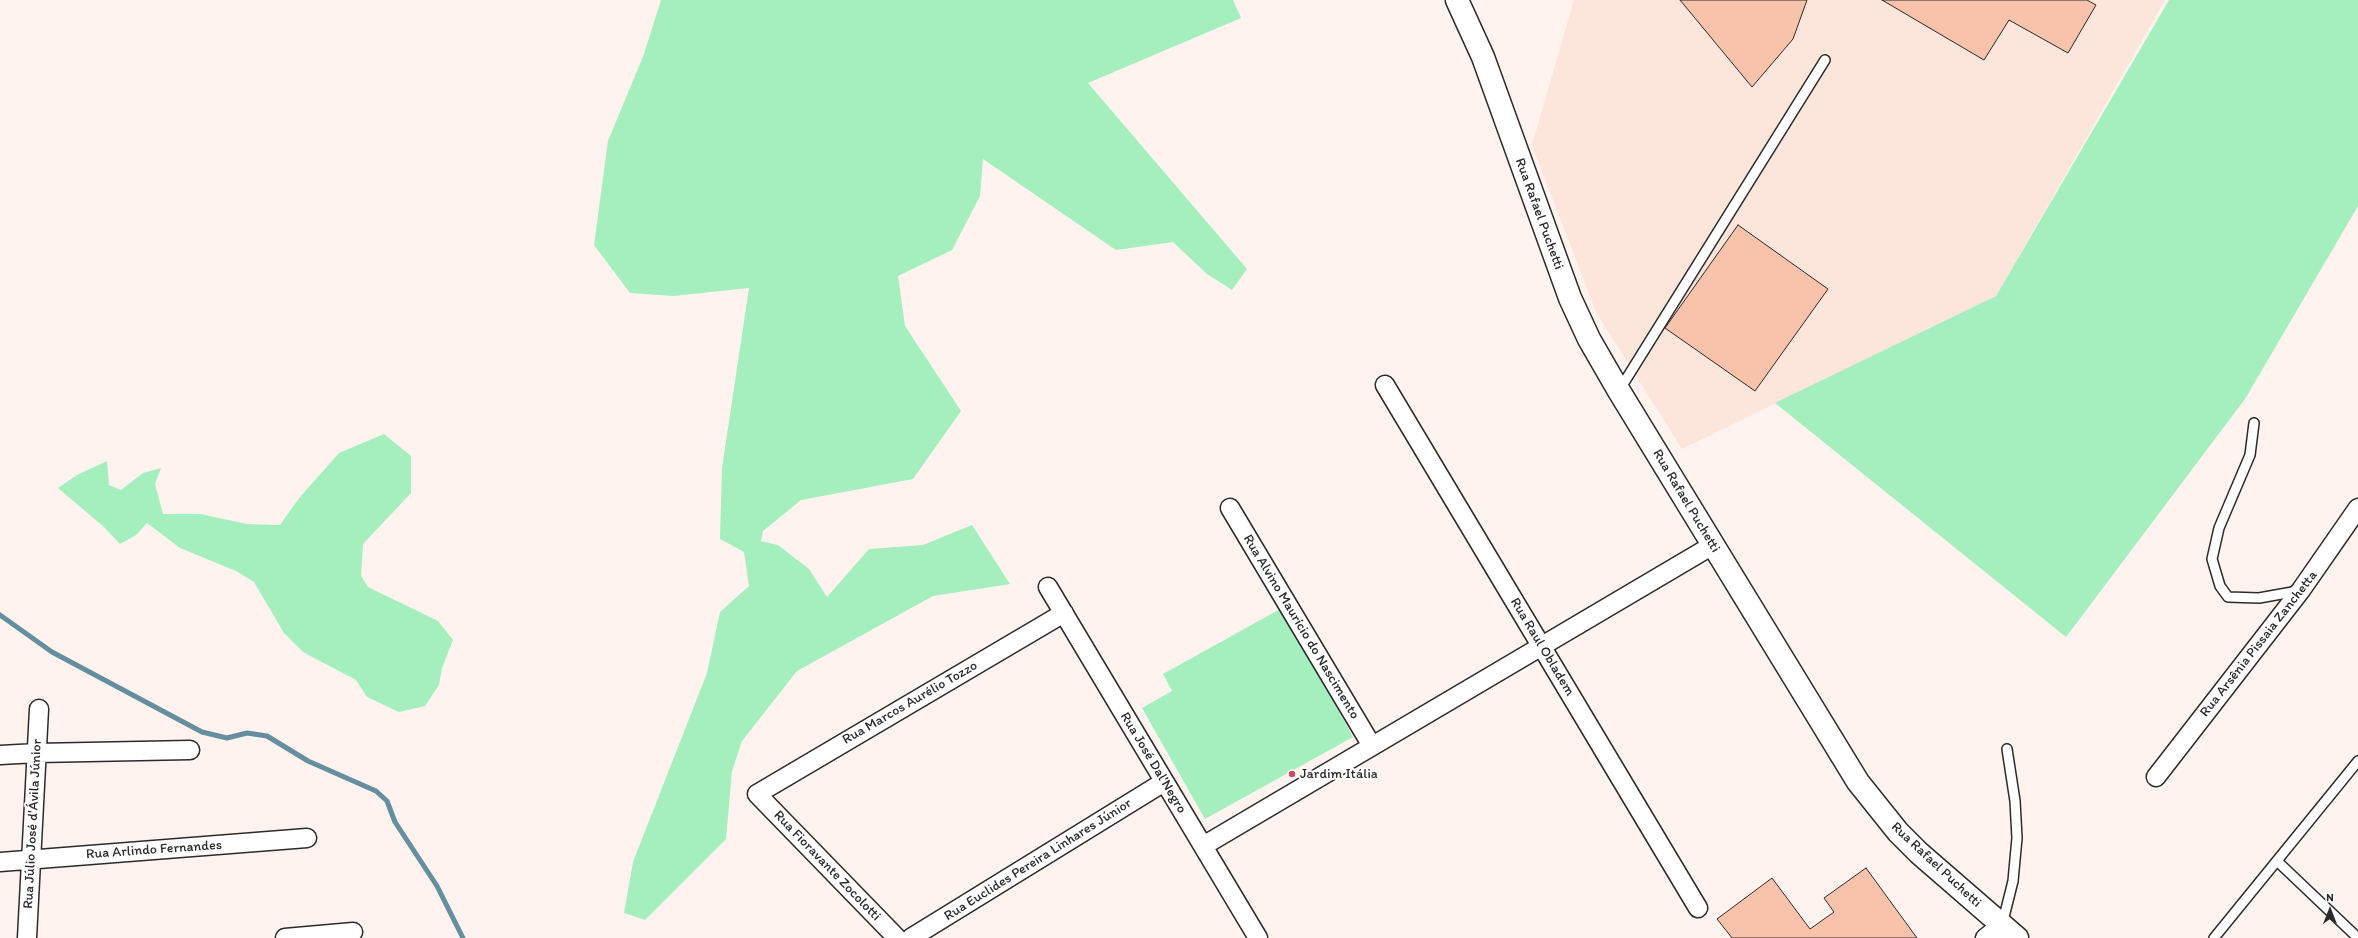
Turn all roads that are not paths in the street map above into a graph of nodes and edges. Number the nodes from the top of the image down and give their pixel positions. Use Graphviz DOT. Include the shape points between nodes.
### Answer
graph roads {
  1 [pos="1457,0"];
  2 [pos="1825,60"];
  3 [pos="1385,384"];
  4 [pos="1619,390"];
  5 [pos="2254,423"];
  6 [pos="1230,508"];
  7 [pos="2358,508"];
  8 [pos="1713,545"];
  9 [pos="1048,587"];
  10 [pos="2301,590"];
  11 [pos="1064,613"];
  12 [pos="1541,646"];
  13 [pos="39,709"];
  14 [pos="1372,746"];
  15 [pos="2006,749"];
  16 [pos="190,750"];
  17 [pos="37,753"];
  18 [pos="0,756"];
  19 [pos="2358,761"];
  20 [pos="2156,777"];
  21 [pos="1164,782"];
  22 [pos="757,794"];
  23 [pos="307,838"];
  24 [pos="1203,846"];
  25 [pos="31,859"];
  26 [pos="2277,861"];
  27 [pos="0,862"];
  28 [pos="1698,908"];
  29 [pos="353,932"];
  30 [pos="2010,932"];
  31 [pos="27,938"];
  32 [pos="285,938"];
  33 [pos="897,938"];
  34 [pos="911,938"];
  35 [pos="1258,938"];
  36 [pos="1985,938"];
  37 [pos="2214,938"];
  38 [pos="2358,938"];
  1 -- 4 [label="street, Rua Rafael Puchetti" via="1483,57 1570,298 1589,339"];
  2 -- 4 [label="lane"];
  3 -- 12 [label="street, Rua Raul Obladem"];
  4 -- 8 [label="street, Rua Rafael Puchetti"];
  5 -- 10 [label="lane" via="2250,455 2219,528 2212,559 2220,586 2228,597 2259,598"];
  6 -- 14 [label="street, Rua Alvino Maurício do Nascimento"];
  7 -- 10 [label="street, Rua Arsênia Pissaia Zanchetta"];
  8 -- 12 [label="street"];
  8 -- 30 [label="street, Rua Rafael Puchetti" via="1840,756 1870,797 1919,853"];
  9 -- 11 [label="street, Rua José Dal'Negro"];
  10 -- 20 [label="street, Rua Arsênia Pissaia Zanchetta"];
  11 -- 21 [label="street, Rua José Dal'Negro"];
  11 -- 22 [label="street, Rua Marcos Aurélio Tozzo"];
  12 -- 14 [label="street"];
  12 -- 28 [label="street, Rua Raul Obladem"];
  13 -- 17 [label="street, Rua Júlio José d'Ávila Júnior"];
  14 -- 24 [label="street"];
  15 -- 30 [label="lane" via="2015,801 2017,838"];
  16 -- 17 [label="street"];
  17 -- 18 [label="street"];
  17 -- 25 [label="street, Rua Júlio José d'Ávila Júnior"];
  19 -- 26 [label="lane"];
  21 -- 24 [label="street, Rua José Dal'Negro"];
  21 -- 34 [label="street, Rua Euclides Pereira Linhares Júnior"];
  22 -- 33 [label="street, Rua Fioravante Zocolotti"];
  23 -- 25 [label="street, Rua Arlindo Fernandes"];
  24 -- 35 [label="street, Rua José Dal'Negro"];
  25 -- 27 [label="street, Rua Arlindo Fernandes"];
  25 -- 31 [label="street, Rua Júlio José d'Ávila Júnior"];
  26 -- 37 [label="lane"];
  26 -- 38 [label="lane"];
  29 -- 32 [label="street"];
  30 -- 36 [label="street"];
}
